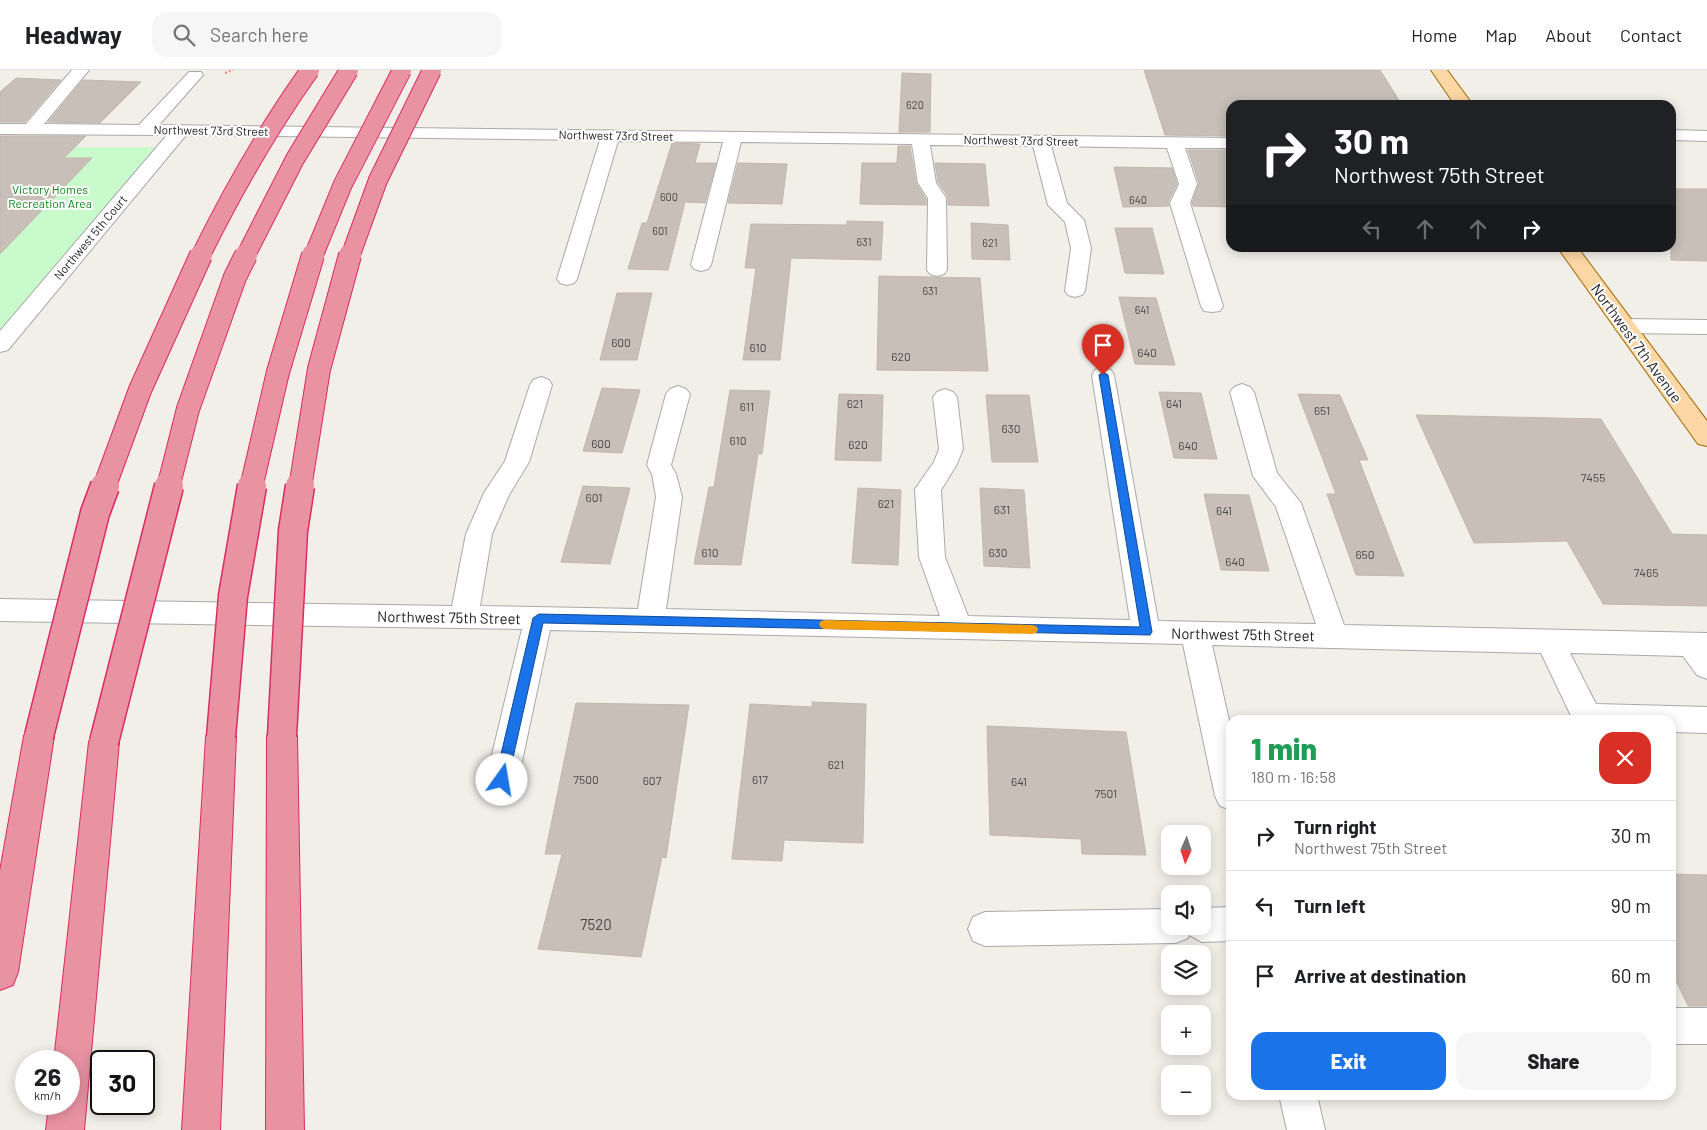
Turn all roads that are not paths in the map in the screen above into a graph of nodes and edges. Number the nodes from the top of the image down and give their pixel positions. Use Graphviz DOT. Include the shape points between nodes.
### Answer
graph roads {
  1 [pos="81,70"];
  2 [pos="310,70"];
  3 [pos="349,70"];
  4 [pos="402,70"];
  5 [pos="432,70"];
  6 [pos="1438,70"];
  7 [pos="195,75"];
  8 [pos="1460,100"];
  9 [pos="0,130"];
  10 [pos="30,130"];
  11 [pos="144,130"];
  12 [pos="181,130"];
  13 [pos="611,135"];
  14 [pos="1676,135"];
  15 [pos="1707,136"];
  16 [pos="733,137"];
  17 [pos="920,139"];
  18 [pos="1041,141"];
  19 [pos="1174,142"];
  20 [pos="1226,144"];
  21 [pos="1571,252"];
  22 [pos="701,266"];
  23 [pos="937,270"];
  24 [pos="567,279"];
  25 [pos="1075,290"];
  26 [pos="1212,306"];
  27 [pos="1625,326"];
  28 [pos="1707,326"];
  29 [pos="0,345"];
  30 [pos="1103,375"];
  31 [pos="541,385"];
  32 [pos="1242,392"];
  33 [pos="678,394"];
  34 [pos="945,397"];
  35 [pos="1707,438"];
  36 [pos="0,610"];
  37 [pos="464,617"];
  38 [pos="539,618"];
  39 [pos="650,620"];
  40 [pos="958,627"];
  41 [pos="1146,632"];
  42 [pos="1195,633"];
  43 [pos="1334,636"];
  44 [pos="1550,641"];
  45 [pos="1699,644"];
  46 [pos="1707,667"];
  47 [pos="1582,715"];
  48 [pos="1676,720"];
  49 [pos="1707,720"];
  50 [pos="1224,729"];
  51 [pos="1226,748"];
  52 [pos="502,780"];
  53 [pos="1226,924"];
  54 [pos="1211,925"];
  55 [pos="1161,926"];
  56 [pos="984,929"];
  57 [pos="0,972"];
  58 [pos="284,1006"];
  59 [pos="1676,1026"];
  60 [pos="1707,1026"];
  61 [pos="74,1050"];
  62 [pos="1299,1100"];
  63 [pos="67,1115"];
  64 [pos="66,1130"];
  65 [pos="201,1130"];
  66 [pos="285,1130"];
  67 [pos="301,1130"];
  68 [pos="1306,1130"];
  1 -- 10 [label="street"];
  2 -- 57 [label="highway, bridge" via="275,120 228,200 184,288 140,390 95,513 39,736"];
  3 -- 61 [label="highway, bridge" via="294,159 235,277 188,409 104,742"];
  4 -- 65 [label="highway, bridge" via="380,109 314,252 280,357 258,451 236,578 221,737"];
  5 -- 58 [label="highway, bridge" via="378,180 348,262 320,369 293,532 282,736"];
  6 -- 8 [label="main road"];
  7 -- 11 [label="street"];
  9 -- 10 [label="street, Northwest 73rd Street"];
  10 -- 11 [label="street, Northwest 73rd Street"];
  11 -- 12 [label="street, Northwest 73rd Street"];
  12 -- 13 [label="street, Northwest 73rd Street"];
  12 -- 29 [label="street, Northwest 5th Court"];
  13 -- 16 [label="street, Northwest 73rd Street"];
  13 -- 24 [label="street"];
  14 -- 15 [label="street"];
  16 -- 17 [label="street, Northwest 73rd Street"];
  16 -- 22 [label="street"];
  17 -- 18 [label="street, Northwest 73rd Street"];
  17 -- 23 [label="street" via="927,184 937,198"];
  18 -- 19 [label="street, Northwest 73rd Street"];
  18 -- 25 [label="street" via="1058,205 1074,220 1081,248"];
  19 -- 20 [label="street, Northwest 73rd Street"];
  19 -- 26 [label="street" via="1188,184 1180,203"];
  21 -- 27 [label="main road, Northwest 7th Avenue"];
  27 -- 28 [label="street"];
  27 -- 35 [label="main road, Northwest 7th Avenue"];
  30 -- 41 [label="street"];
  31 -- 37 [label="street" via="517,462 497,493 479,534"];
  32 -- 43 [label="street" via="1265,476 1288,503"];
  33 -- 39 [label="street" via="659,465 668,497"];
  34 -- 40 [label="street" via="950,449 945,464 928,489 932,558"];
  36 -- 37 [label="street, Northwest 75th Street"];
  37 -- 38 [label="street, Northwest 75th Street"];
  38 -- 39 [label="street, Northwest 75th Street"];
  38 -- 52 [label="street"];
  39 -- 40 [label="street, Northwest 75th Street"];
  40 -- 41 [label="street, Northwest 75th Street"];
  41 -- 42 [label="street, Northwest 75th Street"];
  42 -- 43 [label="street, Northwest 75th Street"];
  42 -- 50 [label="street"];
  43 -- 44 [label="street, Northwest 75th Street"];
  44 -- 45 [label="street, Northwest 75th Street"];
  44 -- 47 [label="street"];
  45 -- 46 [label="street"];
  48 -- 49 [label="street"];
  50 -- 51 [label="street"];
  53 -- 54 [label="street"];
  55 -- 56 [label="street"];
  58 -- 66 [label="highway"];
  58 -- 67 [label="highway"];
  59 -- 60 [label="street"];
  62 -- 68 [label="street"];
  63 -- 64 [label="highway"];
}
